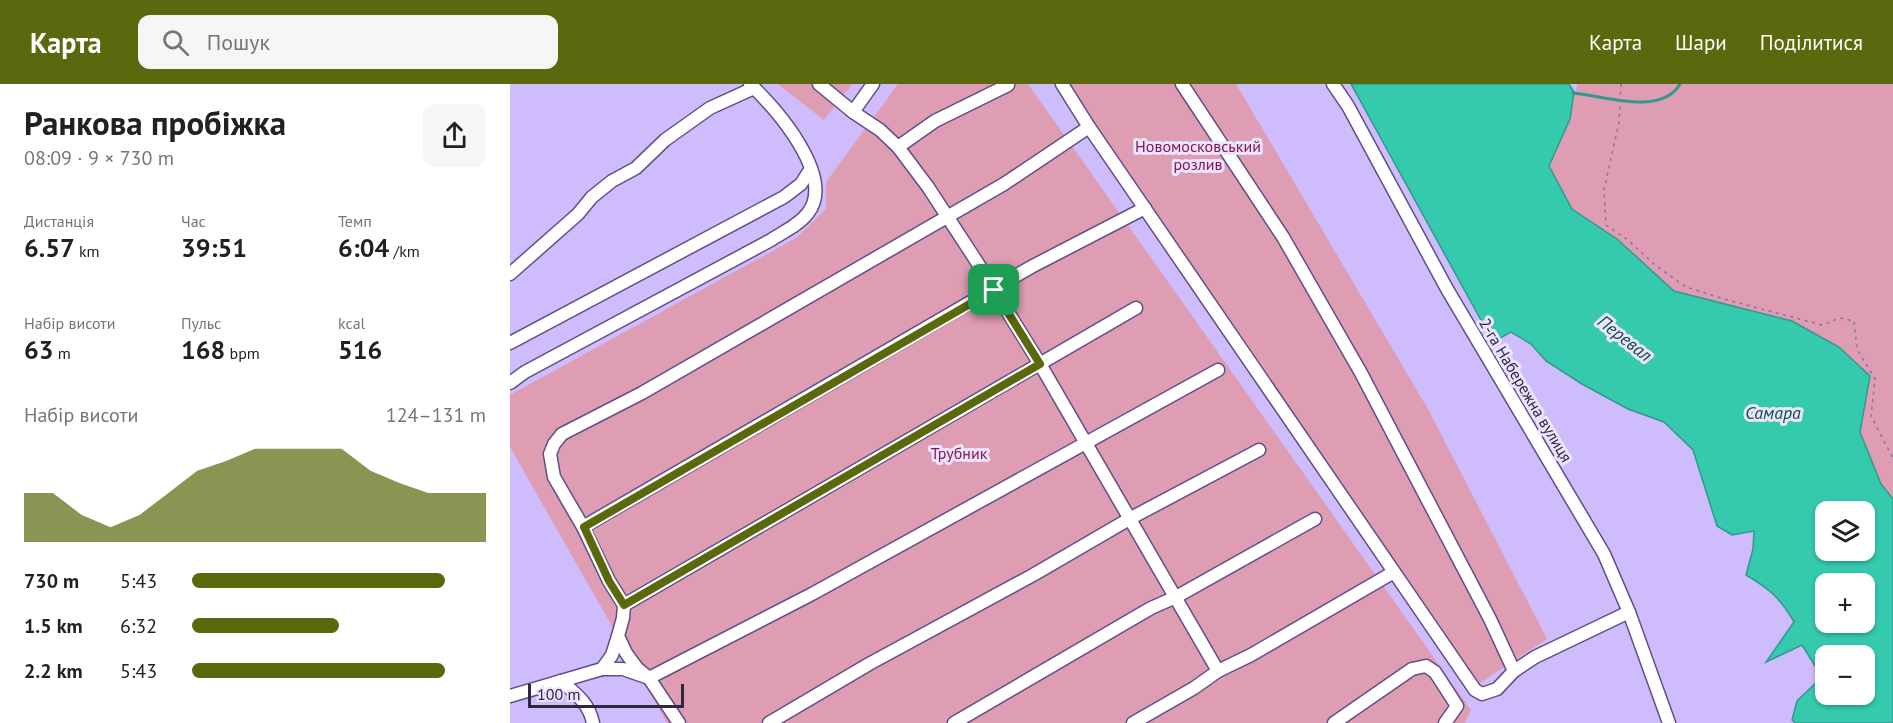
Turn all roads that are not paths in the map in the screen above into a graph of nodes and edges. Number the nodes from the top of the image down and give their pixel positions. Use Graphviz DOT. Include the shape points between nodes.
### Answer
graph roads {
  1 [pos="819,84"];
  2 [pos="873,84"];
  3 [pos="1062,84"];
  4 [pos="1182,84"];
  5 [pos="1333,84"];
  6 [pos="1008,85"];
  7 [pos="752,86"];
  8 [pos="853,112"];
  9 [pos="1089,127"];
  10 [pos="898,147"];
  11 [pos="810,170"];
  12 [pos="1145,208"];
  13 [pos="947,217"];
  14 [pos="510,274"];
  15 [pos="994,290"];
  16 [pos="1136,308"];
  17 [pos="510,343"];
  18 [pos="1040,364"];
  19 [pos="1218,370"];
  20 [pos="510,383"];
  21 [pos="1086,441"];
  22 [pos="1258,450"];
  23 [pos="1131,518"];
  24 [pos="1315,519"];
  25 [pos="584,527"];
  26 [pos="1394,572"];
  27 [pos="1176,597"];
  28 [pos="624,605"];
  29 [pos="1629,612"];
  30 [pos="618,636"];
  31 [pos="602,669"];
  32 [pos="1218,671"];
  33 [pos="1514,671"];
  34 [pos="649,678"];
  35 [pos="561,681"];
  36 [pos="510,696"];
  37 [pos="593,723"];
  38 [pos="679,723"];
  39 [pos="769,723"];
  40 [pos="954,723"];
  41 [pos="1133,723"];
  42 [pos="1335,723"];
  43 [pos="1445,723"];
  44 [pos="1669,723"];
  1 -- 8 [label="street"];
  2 -- 8 [label="street"];
  3 -- 9 [label="street"];
  4 -- 33 [label="street" via="1283,237 1361,374"];
  5 -- 29 [label="street, 2-га Набережна вулиця" via="1447,289 1604,554"];
  6 -- 10 [label="street" via="935,121"];
  7 -- 11 [label="street" via="789,126"];
  7 -- 14 [label="street" via="710,108 664,140 636,168 592,197"];
  8 -- 10 [label="street"];
  9 -- 12 [label="street"];
  9 -- 13 [label="street"];
  10 -- 13 [label="street"];
  11 -- 17 [label="street" via="801,184 784,197"];
  11 -- 20 [label="street" via="816,186 815,199 796,225"];
  12 -- 15 [label="street" via="1030,267"];
  12 -- 26 [label="street"];
  13 -- 15 [label="street"];
  13 -- 25 [label="street" via="642,393 562,434 550,454 554,477"];
  15 -- 18 [label="street"];
  15 -- 25 [label="street"];
  16 -- 18 [label="street"];
  18 -- 21 [label="street"];
  18 -- 28 [label="street"];
  19 -- 21 [label="street"];
  21 -- 23 [label="street"];
  21 -- 34 [label="street" via="812,594"];
  22 -- 23 [label="street"];
  23 -- 27 [label="street"];
  23 -- 39 [label="street"];
  24 -- 27 [label="street"];
  25 -- 28 [label="street"];
  26 -- 32 [label="street"];
  26 -- 33 [label="street" via="1478,693 1497,689"];
  27 -- 32 [label="street"];
  27 -- 40 [label="street"];
  28 -- 30 [label="street"];
  29 -- 33 [label="street"];
  29 -- 44 [label="street, 2-га Набережна вулиця"];
  30 -- 31 [label="street"];
  30 -- 34 [label="street" via="637,668"];
  31 -- 34 [label="street" via="623,669"];
  31 -- 35 [label="street"];
  32 -- 41 [label="street"];
  34 -- 38 [label="street"];
  35 -- 36 [label="street"];
  35 -- 37 [label="street" via="585,702"];
  42 -- 43 [label="street" via="1412,669 1426,666 1435,672 1457,705"];
}
